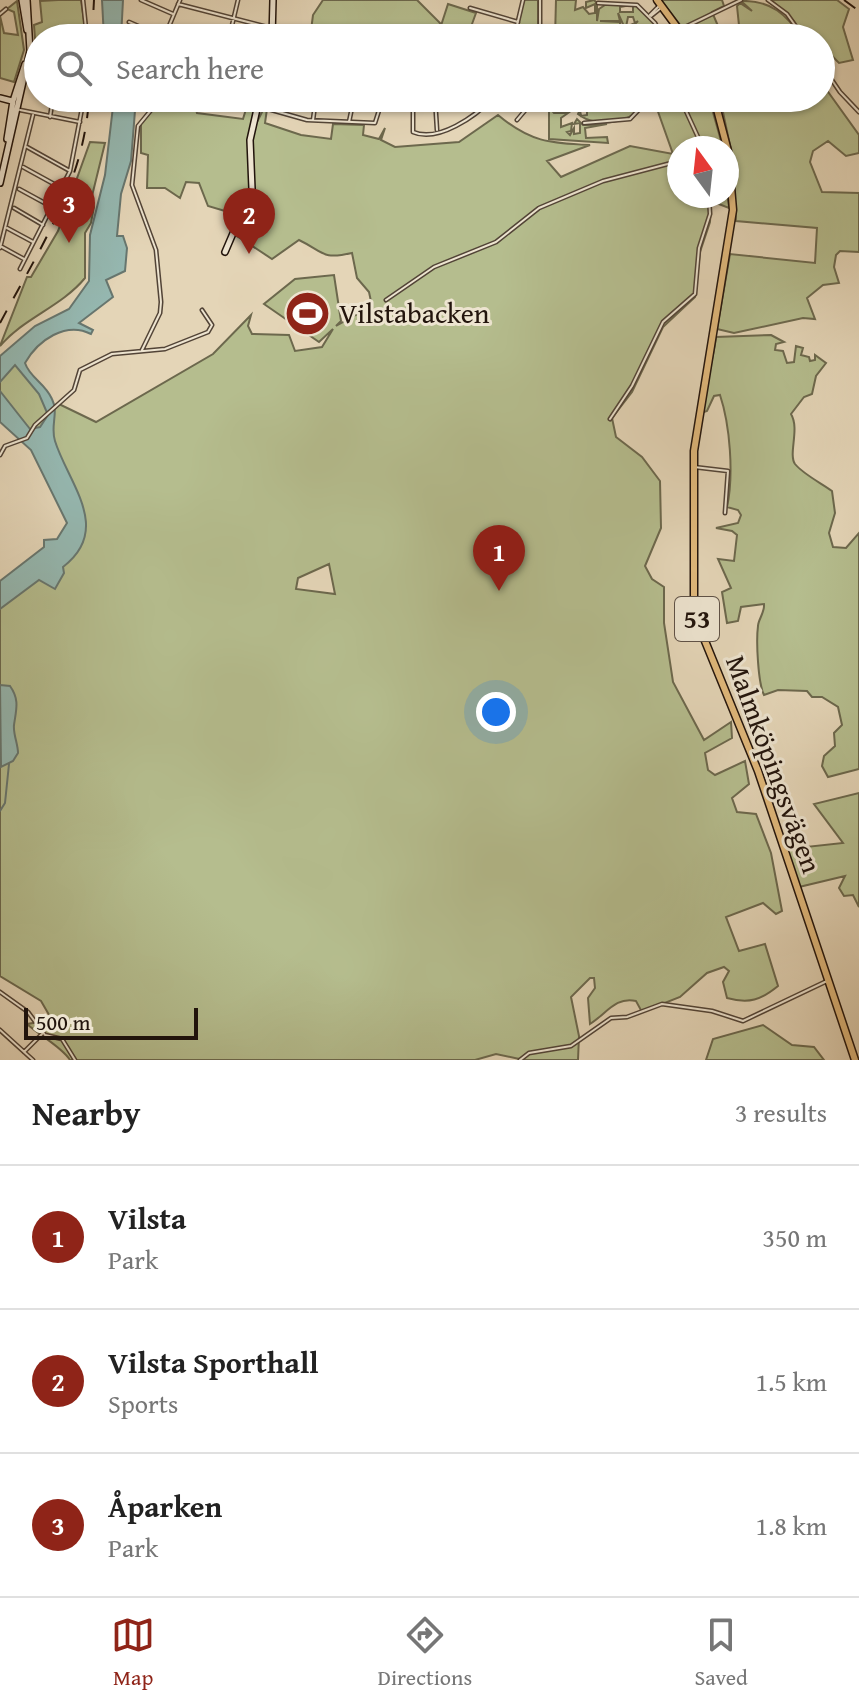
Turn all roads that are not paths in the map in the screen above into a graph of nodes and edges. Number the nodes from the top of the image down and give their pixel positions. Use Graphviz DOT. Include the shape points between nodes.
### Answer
graph roads {
  1 [pos="24,0"];
  2 [pos="83,0"];
  3 [pos="141,0"];
  4 [pos="238,0"];
  5 [pos="273,0"];
  6 [pos="523,0"];
  7 [pos="540,0"];
  8 [pos="741,0"];
  9 [pos="768,0"];
  10 [pos="179,2"];
  11 [pos="598,3"];
  12 [pos="659,3"];
  13 [pos="470,8"];
  14 [pos="6,9"];
  15 [pos="0,14"];
  16 [pos="174,15"];
  17 [pos="650,16"];
  18 [pos="234,18"];
  19 [pos="129,22"];
  20 [pos="518,22"];
  21 [pos="26,24"];
  22 [pos="27,24"];
  23 [pos="86,24"];
  24 [pos="133,24"];
  25 [pos="170,24"];
  26 [pos="232,24"];
  27 [pos="255,24"];
  28 [pos="272,24"];
  29 [pos="540,24"];
  30 [pos="655,24"];
  31 [pos="675,24"];
  32 [pos="692,24"];
  33 [pos="794,24"];
  34 [pos="24,60"];
  35 [pos="24,68"];
  36 [pos="835,85"];
  37 [pos="11,104"];
  38 [pos="27,112"];
  39 [pos="51,112"];
  40 [pos="83,112"];
  41 [pos="150,112"];
  42 [pos="256,112"];
  43 [pos="281,112"];
  44 [pos="314,112"];
  45 [pos="351,112"];
  46 [pos="379,112"];
  47 [pos="413,112"];
  48 [pos="436,112"];
  49 [pos="477,112"];
  50 [pos="524,112"];
  51 [pos="637,112"];
  52 [pos="686,112"];
  53 [pos="718,112"];
  54 [pos="859,112"];
  55 [pos="33,115"];
  56 [pos="50,118"];
  57 [pos="517,120"];
  58 [pos="313,121"];
  59 [pos="82,122"];
  60 [pos="348,123"];
  61 [pos="584,123"];
  62 [pos="437,131"];
  63 [pos="697,136"];
  64 [pos="26,146"];
  65 [pos="667,164"];
  66 [pos="22,167"];
  67 [pos="0,169"];
  68 [pos="70,171"];
  69 [pos="0,183"];
  70 [pos="18,188"];
  71 [pos="63,189"];
  72 [pos="53,207"];
  73 [pos="12,208"];
  74 [pos="710,208"];
  75 [pos="44,225"];
  76 [pos="6,228"];
  77 [pos="34,243"];
  78 [pos="0,247"];
  79 [pos="225,252"];
  80 [pos="25,260"];
  81 [pos="20,269"];
  82 [pos="386,300"];
  83 [pos="202,310"];
  84 [pos="139,352"];
  85 [pos="610,419"];
  86 [pos="0,455"];
  87 [pos="693,467"];
  88 [pos="725,513"];
  89 [pos="828,981"];
  90 [pos="0,992"];
  91 [pos="0,1030"];
  92 [pos="43,1033"];
  93 [pos="24,1053"];
  94 [pos="33,1060"];
  95 [pos="75,1060"];
  96 [pos="520,1060"];
  97 [pos="855,1060"];
  1 -- 21 [label="main road"];
  1 -- 22 [label="main road"];
  2 -- 23 [label="street"];
  3 -- 16 [label="street"];
  4 -- 18 [label="street"];
  5 -- 28 [label="main road"];
  6 -- 20 [label="street"];
  7 -- 29 [label="street"];
  8 -- 32 [label="street"];
  9 -- 33 [label="street"];
  10 -- 16 [label="street"];
  10 -- 18 [label="street"];
  11 -- 17 [label="street" via="633,3"];
  12 -- 17 [label="street"];
  12 -- 31 [label="main road"];
  13 -- 20 [label="street"];
  14 -- 15 [label="street"];
  16 -- 25 [label="street"];
  17 -- 30 [label="street"];
  18 -- 26 [label="street"];
  18 -- 27 [label="street"];
  19 -- 24 [label="street"];
  34 -- 37 [label="main road"];
  35 -- 37 [label="main road"];
  36 -- 54 [label="street"];
  37 -- 67 [label="main road"];
  37 -- 69 [label="main road"];
  38 -- 55 [label="street"];
  39 -- 56 [label="street"];
  40 -- 59 [label="street"];
  41 -- 84 [label="street" via="138,126 132,185 155,245 161,306"];
  42 -- 79 [label="main road" via="250,140 251,193"];
  43 -- 58 [label="street"];
  44 -- 58 [label="street"];
  45 -- 60 [label="street"];
  46 -- 60 [label="street" via="375,123"];
  47 -- 62 [label="street" via="414,133"];
  48 -- 62 [label="street"];
  49 -- 62 [label="street"];
  50 -- 57 [label="street"];
  51 -- 61 [label="street" via="630,119"];
  52 -- 63 [label="street"];
  53 -- 87 [label="main road, Malmköpingsvägen / 53" via="731,166 732,225"];
  55 -- 56 [label="street"];
  55 -- 64 [label="street"];
  56 -- 59 [label="street"];
  58 -- 60 [label="street"];
  59 -- 68 [label="street"];
  64 -- 66 [label="street"];
  64 -- 68 [label="street"];
  65 -- 82 [label="street" via="603,181 539,208 496,242 434,267"];
  66 -- 70 [label="street"];
  66 -- 71 [label="street"];
  68 -- 71 [label="street"];
  70 -- 72 [label="street"];
  70 -- 73 [label="street"];
  71 -- 72 [label="street"];
  72 -- 75 [label="street"];
  73 -- 75 [label="street"];
  73 -- 76 [label="street"];
  74 -- 85 [label="street" via="695,294 666,319"];
  75 -- 77 [label="street"];
  76 -- 77 [label="street"];
  76 -- 78 [label="street"];
  77 -- 80 [label="street"];
  78 -- 80 [label="street"];
  80 -- 81 [label="street"];
  83 -- 84 [label="street" via="211,324 208,332 170,348"];
  84 -- 86 [label="street" via="112,354 83,369 75,388 22,441 5,446"];
  87 -- 88 [label="street" via="728,471"];
  87 -- 89 [label="main road, Malmköpingsvägen / 53" via="698,622 758,771"];
  89 -- 96 [label="street" via="743,1021 712,1011 658,1005 614,1017 571,1046 529,1053"];
  89 -- 97 [label="main road, Malmköpingsvägen / 53"];
  90 -- 92 [label="street" via="28,1012"];
  91 -- 93 [label="street"];
  92 -- 93 [label="street"];
  92 -- 95 [label="street" via="62,1039"];
  93 -- 94 [label="street"];
}
